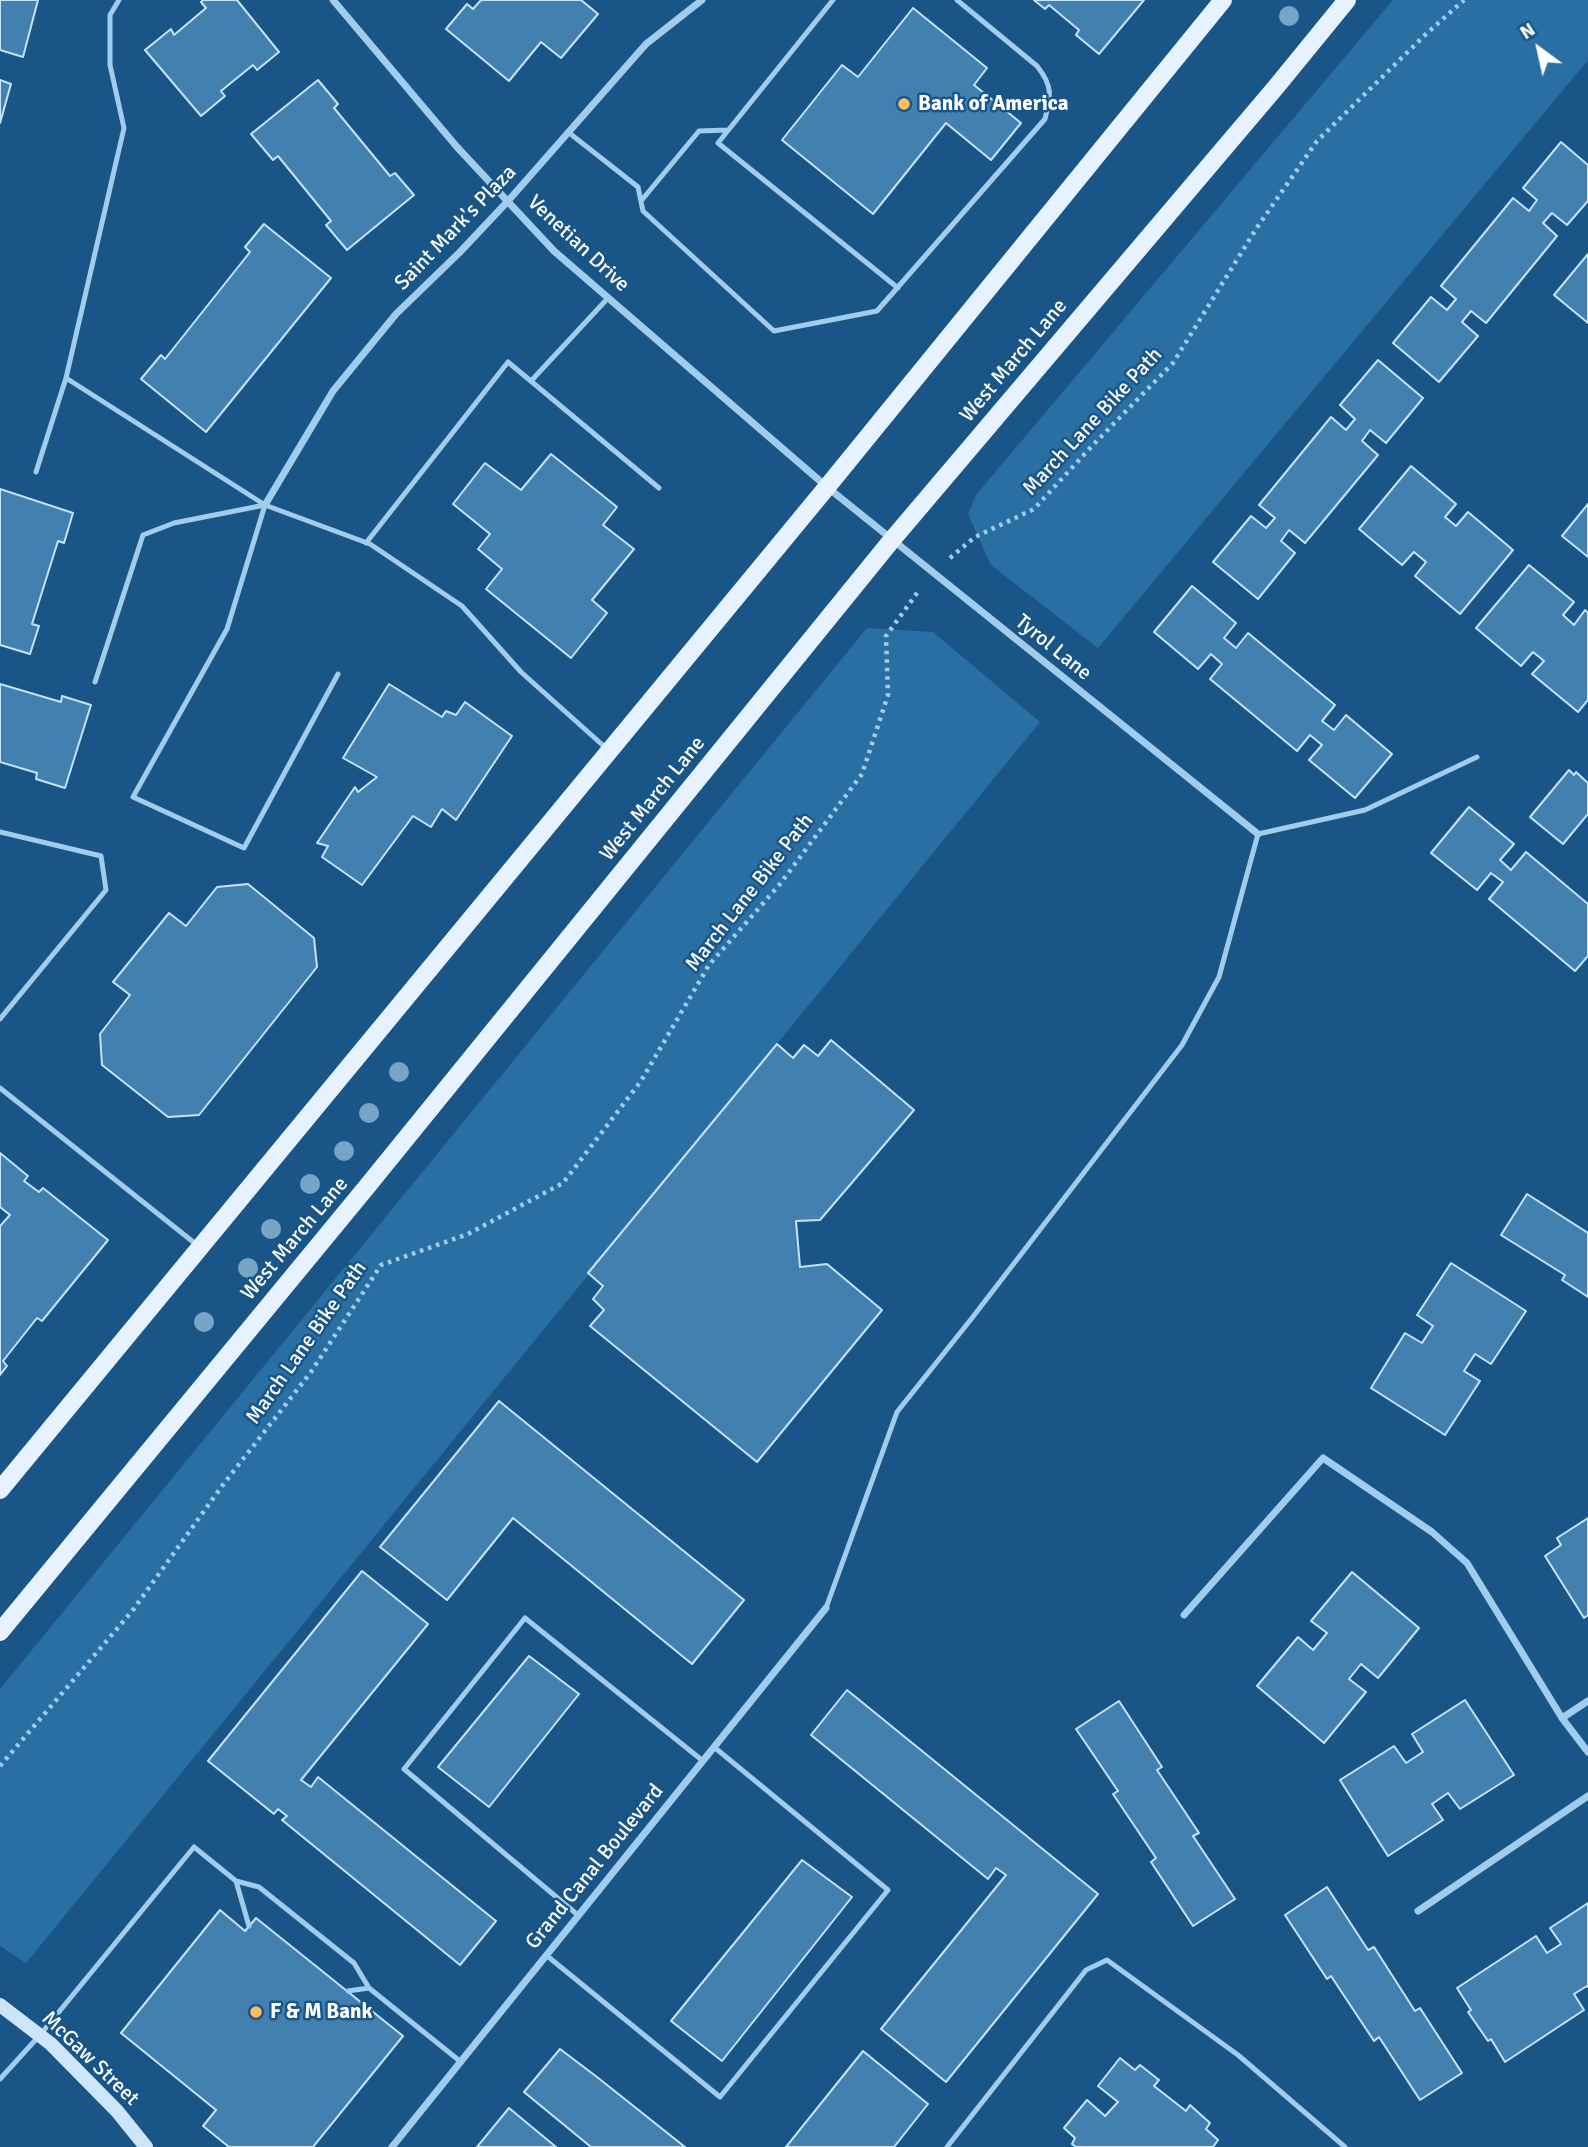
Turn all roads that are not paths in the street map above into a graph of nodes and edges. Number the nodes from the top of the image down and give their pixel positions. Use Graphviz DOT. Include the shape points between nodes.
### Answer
graph roads {
  1 [pos="120,0"];
  2 [pos="333,0"];
  3 [pos="702,0"];
  4 [pos="833,0"];
  5 [pos="957,0"];
  6 [pos="1223,0"];
  7 [pos="1347,0"];
  8 [pos="691,3"];
  9 [pos="728,130"];
  10 [pos="568,132"];
  11 [pos="508,201"];
  12 [pos="641,201"];
  13 [pos="898,288"];
  14 [pos="608,298"];
  15 [pos="66,378"];
  16 [pos="531,381"];
  17 [pos="36,472"];
  18 [pos="827,487"];
  19 [pos="659,488"];
  20 [pos="265,505"];
  21 [pos="891,541"];
  22 [pos="366,543"];
  23 [pos="338,674"];
  24 [pos="95,682"];
  25 [pos="609,751"];
  26 [pos="1477,757"];
  27 [pos="0,832"];
  28 [pos="1258,834"];
  29 [pos="0,1019"];
  30 [pos="0,1088"];
  31 [pos="200,1247"];
  32 [pos="0,1490"];
  33 [pos="826,1608"];
  34 [pos="1184,1615"];
  35 [pos="0,1632"];
  36 [pos="1588,1701"];
  37 [pos="1562,1718"];
  38 [pos="714,1747"];
  39 [pos="1588,1752"];
  40 [pos="703,1761"];
  41 [pos="1588,1796"];
  42 [pos="236,1881"];
  43 [pos="1418,1911"];
  44 [pos="579,1916"];
  45 [pos="249,1926"];
  46 [pos="547,1955"];
  47 [pos="369,1988"];
  48 [pos="348,1991"];
  49 [pos="0,2005"];
  50 [pos="40,2035"];
  51 [pos="461,2062"];
  52 [pos="0,2079"];
  53 [pos="146,2147"];
  54 [pos="392,2147"];
  55 [pos="947,2147"];
  56 [pos="1345,2147"];
  1 -- 15 [label="lane" via="110,15 110,65 124,128"];
  2 -- 11 [label="street, Venetian Drive"];
  3 -- 8 [label="street, Saint Mark's Plaza"];
  4 -- 9 [label="lane"];
  5 -- 13 [label="lane" via="1037,65 1051,93 1049,104 1045,119"];
  6 -- 18 [label="main road"];
  7 -- 21 [label="main road, West March Lane"];
  8 -- 10 [label="street, Saint Mark's Plaza" via="646,44"];
  9 -- 12 [label="lane" via="699,131"];
  9 -- 13 [label="lane" via="719,143"];
  10 -- 11 [label="street, Saint Mark's Plaza"];
  10 -- 12 [label="lane" via="639,187"];
  11 -- 14 [label="street, Venetian Drive"];
  11 -- 20 [label="street, Saint Mark's Plaza" via="396,314 333,391"];
  12 -- 13 [label="lane" via="643,211 774,331 877,311"];
  14 -- 16 [label="lane"];
  14 -- 18 [label="street, Venetian Drive"];
  15 -- 17 [label="lane"];
  15 -- 20 [label="lane"];
  16 -- 19 [label="lane"];
  16 -- 22 [label="lane" via="508,362"];
  18 -- 21 [label="street, Tyrol Lane"];
  18 -- 25 [label="main road"];
  20 -- 22 [label="lane"];
  20 -- 23 [label="lane" via="227,629 133,797 244,848"];
  20 -- 24 [label="lane" via="174,523 143,535"];
  21 -- 28 [label="street, Tyrol Lane"];
  21 -- 35 [label="main road, West March Lane"];
  22 -- 25 [label="lane" via="462,606 521,672"];
  25 -- 31 [label="main road"];
  26 -- 28 [label="lane" via="1365,810"];
  27 -- 29 [label="lane" via="101,856 106,890"];
  28 -- 33 [label="lane" via="1219,977 1182,1045 897,1412"];
  30 -- 31 [label="lane"];
  31 -- 32 [label="main road"];
  33 -- 38 [label="street, Grand Canal Boulevard"];
  34 -- 37 [label="street" via="1324,1458 1432,1532 1467,1563"];
  36 -- 37 [label="street"];
  37 -- 39 [label="street"];
  38 -- 40 [label="street, Grand Canal Boulevard"];
  38 -- 46 [label="lane" via="888,1890 720,2096"];
  40 -- 44 [label="street, Grand Canal Boulevard"];
  40 -- 44 [label="lane" via="525,1618 404,1769"];
  41 -- 43 [label="street"];
  42 -- 45 [label="lane"];
  42 -- 47 [label="lane" via="259,1887 354,1963"];
  42 -- 50 [label="lane" via="194,1847"];
  44 -- 46 [label="street, Grand Canal Boulevard"];
  46 -- 51 [label="street, Grand Canal Boulevard"];
  47 -- 48 [label="lane"];
  47 -- 51 [label="lane"];
  49 -- 50 [label="street, McGaw Street"];
  50 -- 52 [label="lane"];
  50 -- 53 [label="street, McGaw Street" via="117,2111"];
  51 -- 54 [label="street, Grand Canal Boulevard"];
  55 -- 56 [label="lane" via="1086,1970 1107,1960 1238,2055"];
}
